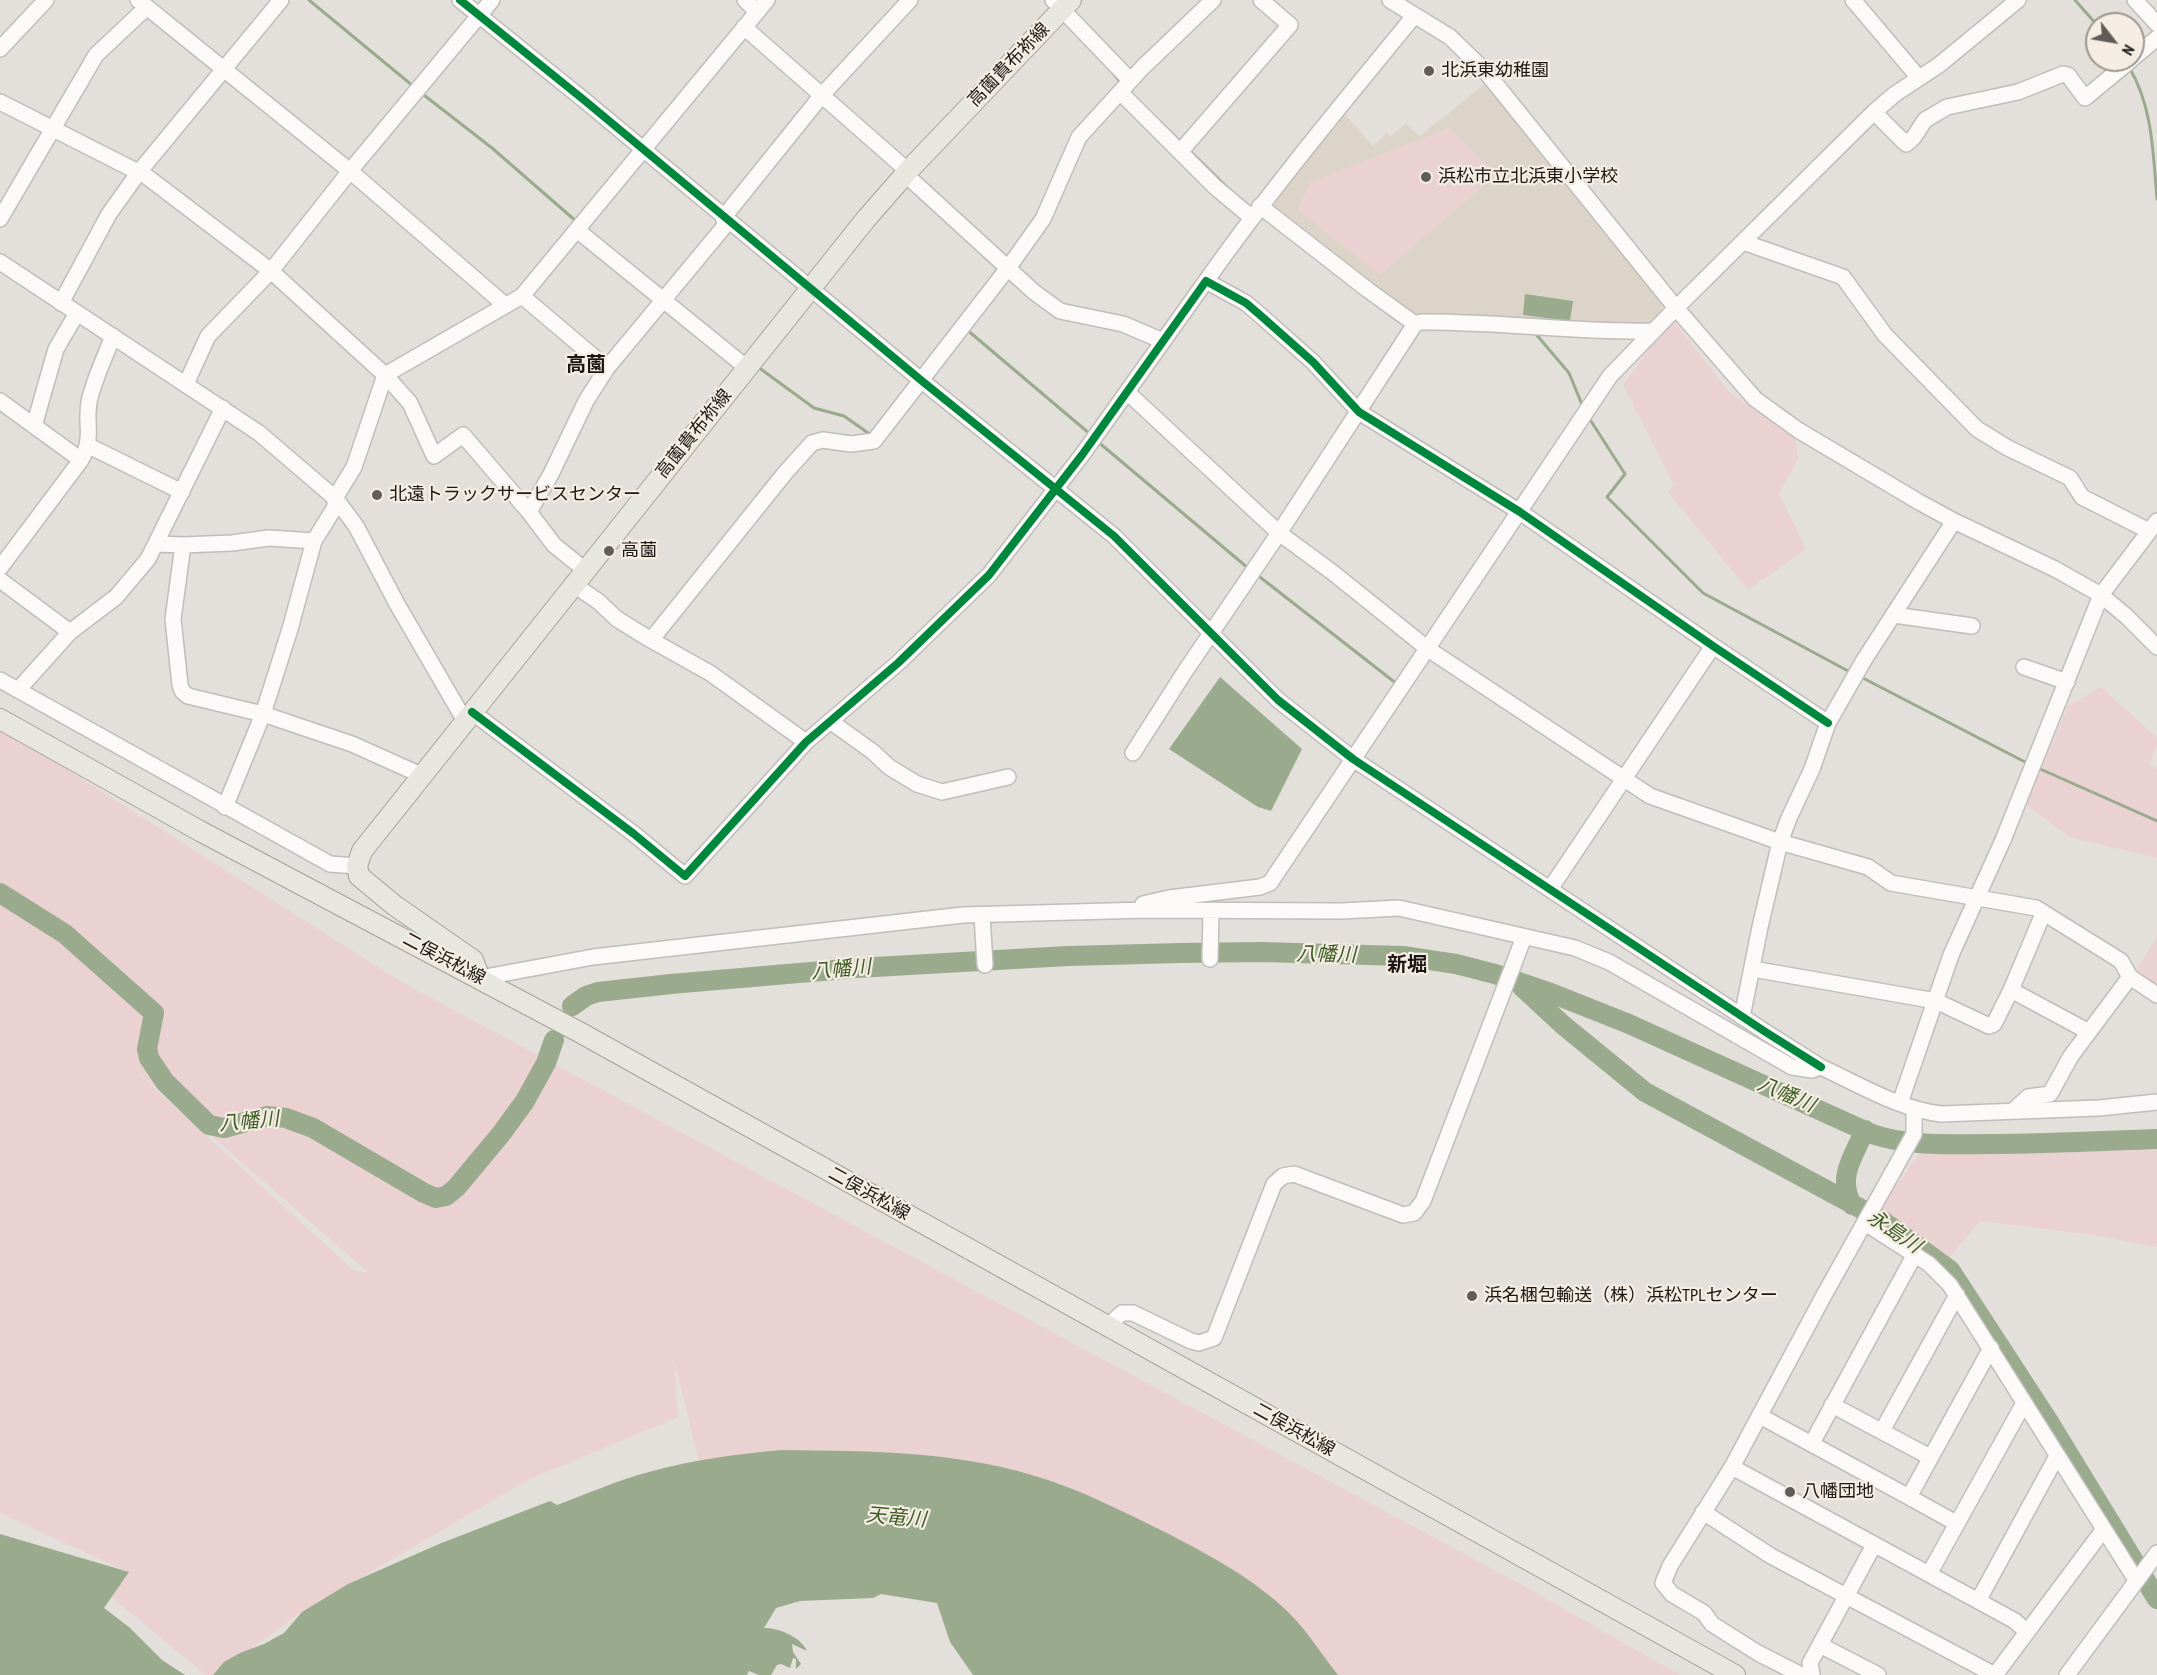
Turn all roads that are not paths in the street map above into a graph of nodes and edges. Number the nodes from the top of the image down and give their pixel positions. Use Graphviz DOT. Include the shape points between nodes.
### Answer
graph roads {
  1 [pos="46,0"];
  2 [pos="281,0"];
  3 [pos="460,0"];
  4 [pos="492,0"];
  5 [pos="745,0"];
  6 [pos="767,0"];
  7 [pos="910,0"];
  8 [pos="1213,0"];
  9 [pos="1261,0"];
  10 [pos="1390,0"];
  11 [pos="1853,0"];
  12 [pos="2018,0"];
  13 [pos="2135,0"];
  14 [pos="1062,3"];
  15 [pos="143,4"];
  16 [pos="756,12"];
  17 [pos="479,16"];
  18 [pos="1414,16"];
  19 [pos="2157,24"];
  20 [pos="744,27"];
  21 [pos="2157,38"];
  22 [pos="2145,48"];
  23 [pos="0,50"];
  24 [pos="223,70"];
  25 [pos="2117,72"];
  26 [pos="1919,78"];
  27 [pos="1125,86"];
  28 [pos="822,95"];
  29 [pos="0,102"];
  30 [pos="1874,112"];
  31 [pos="54,128"];
  32 [pos="1183,148"];
  33 [pos="642,150"];
  34 [pos="350,171"];
  35 [pos="140,172"];
  36 [pos="907,172"];
  37 [pos="1256,211"];
  38 [pos="0,219"];
  39 [pos="726,220"];
  40 [pos="579,227"];
  41 [pos="1743,242"];
  42 [pos="0,262"];
  43 [pos="1008,268"];
  44 [pos="271,271"];
  45 [pos="1206,281"];
  46 [pos="810,288"];
  47 [pos="522,296"];
  48 [pos="666,298"];
  49 [pos="61,303"];
  50 [pos="505,305"];
  51 [pos="1676,308"];
  52 [pos="77,313"];
  53 [pos="1414,324"];
  54 [pos="1653,331"];
  55 [pos="113,336"];
  56 [pos="1163,341"];
  57 [pos="607,368"];
  58 [pos="747,368"];
  59 [pos="385,375"];
  60 [pos="922,381"];
  61 [pos="186,384"];
  62 [pos="1127,392"];
  63 [pos="0,401"];
  64 [pos="223,408"];
  65 [pos="1359,412"];
  66 [pos="34,426"];
  67 [pos="89,446"];
  68 [pos="81,460"];
  69 [pos="1055,491"];
  70 [pos="182,492"];
  71 [pos="335,498"];
  72 [pos="529,512"];
  73 [pos="1520,512"];
  74 [pos="1954,521"];
  75 [pos="2153,526"];
  76 [pos="1279,533"];
  77 [pos="314,541"];
  78 [pos="157,544"];
  79 [pos="183,545"];
  80 [pos="0,568"];
  81 [pos="579,577"];
  82 [pos="0,580"];
  83 [pos="2101,595"];
  84 [pos="1894,615"];
  85 [pos="1972,626"];
  86 [pos="70,632"];
  87 [pos="1211,635"];
  88 [pos="2154,637"];
  89 [pos="651,640"];
  90 [pos="1713,646"];
  91 [pos="1428,650"];
  92 [pos="2024,667"];
  93 [pos="0,680"];
  94 [pos="2067,682"];
  95 [pos="18,690"];
  96 [pos="263,714"];
  97 [pos="468,716"];
  98 [pos="0,719"];
  99 [pos="830,721"];
  100 [pos="1828,723"];
  101 [pos="806,742"];
  102 [pos="1133,753"];
  103 [pos="1353,759"];
  104 [pos="422,775"];
  105 [pos="1008,777"];
  106 [pos="1624,779"];
  107 [pos="225,807"];
  108 [pos="1780,842"];
  109 [pos="357,867"];
  110 [pos="1550,889"];
  111 [pos="1975,899"];
  112 [pos="1104,911"];
  113 [pos="1210,911"];
  114 [pos="2043,914"];
  115 [pos="981,915"];
  116 [pos="1524,937"];
  117 [pos="1210,958"];
  118 [pos="985,965"];
  119 [pos="1753,969"];
  120 [pos="2130,977"];
  121 [pos="480,978"];
  122 [pos="2011,990"];
  123 [pos="2157,995"];
  124 [pos="1936,1000"];
  125 [pos="1742,1017"];
  126 [pos="2089,1032"];
  127 [pos="1821,1067"];
  128 [pos="2157,1102"];
  129 [pos="1907,1106"];
  130 [pos="2014,1110"];
  131 [pos="1868,1218"];
  132 [pos="1915,1254"];
  133 [pos="1957,1295"];
  134 [pos="1108,1326"];
  135 [pos="1991,1348"];
  136 [pos="2024,1402"];
  137 [pos="1832,1405"];
  138 [pos="1760,1416"];
  139 [pos="1882,1431"];
  140 [pos="1812,1443"];
  141 [pos="2057,1455"];
  142 [pos="1930,1457"];
  143 [pos="1732,1467"];
  144 [pos="1909,1497"];
  145 [pos="1703,1512"];
  146 [pos="1956,1523"];
  147 [pos="2104,1529"];
  148 [pos="1874,1545"];
  149 [pos="2157,1553"];
  150 [pos="1929,1574"];
  151 [pos="2140,1576"];
  152 [pos="1847,1596"];
  153 [pos="1978,1601"];
  154 [pos="2026,1632"];
  155 [pos="1820,1645"];
  156 [pos="1735,1675"];
  157 [pos="1800,1675"];
  158 [pos="1812,1675"];
  159 [pos="1878,1675"];
  160 [pos="1995,1675"];
  161 [pos="2067,1675"];
  1 -- 23 [label="street"];
  2 -- 24 [label="street"];
  3 -- 17 [label="street"];
  4 -- 17 [label="street"];
  5 -- 16 [label="street"];
  6 -- 16 [label="street"];
  7 -- 28 [label="street"];
  8 -- 27 [label="street"];
  9 -- 32 [label="street" via="1290,25"];
  10 -- 18 [label="street"];
  11 -- 26 [label="street"];
  12 -- 26 [label="street"];
  13 -- 19 [label="street"];
  14 -- 27 [label="street"];
  14 -- 36 [label="main road, 高薗貴布祢線"];
  15 -- 24 [label="street"];
  15 -- 31 [label="street" via="96,55"];
  16 -- 20 [label="street"];
  17 -- 33 [label="street"];
  17 -- 34 [label="street"];
  18 -- 37 [label="street"];
  18 -- 51 [label="street" via="1450,37 1486,72"];
  20 -- 28 [label="street"];
  20 -- 33 [label="street"];
  21 -- 22 [label="street"];
  24 -- 34 [label="street"];
  24 -- 35 [label="street"];
  25 -- 30 [label="street" via="2085,98 2068,75 2063,74 2018,92 1947,107 1925,120 1906,144"];
  26 -- 30 [label="street"];
  27 -- 32 [label="street"];
  27 -- 43 [label="street" via="1079,137 1043,219"];
  28 -- 36 [label="street"];
  28 -- 39 [label="street"];
  29 -- 31 [label="street"];
  30 -- 41 [label="street"];
  31 -- 35 [label="street"];
  31 -- 38 [label="street"];
  32 -- 37 [label="street" via="1215,187"];
  33 -- 39 [label="street"];
  33 -- 40 [label="street"];
  34 -- 44 [label="street"];
  34 -- 50 [label="street"];
  35 -- 44 [label="street"];
  35 -- 49 [label="street" via="110,214"];
  36 -- 43 [label="street"];
  36 -- 46 [label="main road, 高薗貴布祢線"];
  37 -- 45 [label="street"];
  37 -- 53 [label="street"];
  39 -- 46 [label="street"];
  39 -- 48 [label="street"];
  40 -- 47 [label="street"];
  40 -- 48 [label="street"];
  41 -- 51 [label="street"];
  41 -- 75 [label="street" via="1843,277 1885,335 1977,429 2070,478 2082,497"];
  42 -- 49 [label="street"];
  43 -- 56 [label="street" via="1060,311 1123,324"];
  43 -- 60 [label="street"];
  44 -- 59 [label="street"];
  44 -- 61 [label="street" via="208,336"];
  45 -- 56 [label="street"];
  45 -- 65 [label="street" via="1246,303 1313,362"];
  46 -- 58 [label="main road, 高薗貴布祢線"];
  46 -- 60 [label="street"];
  47 -- 50 [label="street"];
  47 -- 57 [label="street"];
  48 -- 57 [label="street"];
  48 -- 58 [label="street"];
  49 -- 52 [label="street"];
  50 -- 59 [label="street"];
  51 -- 54 [label="street"];
  51 -- 74 [label="street" via="1734,377 1773,413"];
  52 -- 55 [label="street"];
  52 -- 66 [label="street" via="56,349"];
  53 -- 54 [label="street" via="1461,322"];
  53 -- 65 [label="street"];
  54 -- 73 [label="street" via="1610,376"];
  55 -- 61 [label="street"];
  55 -- 67 [label="street" via="89,404"];
  56 -- 62 [label="street"];
  57 -- 72 [label="street"];
  58 -- 81 [label="main road, 高薗貴布祢線"];
  59 -- 71 [label="street" via="354,467"];
  59 -- 72 [label="street" via="410,403 434,456 463,435"];
  60 -- 69 [label="street"];
  60 -- 89 [label="street" via="874,441 812,443"];
  61 -- 64 [label="street"];
  62 -- 69 [label="street"];
  62 -- 76 [label="street"];
  63 -- 66 [label="street"];
  64 -- 70 [label="street"];
  64 -- 71 [label="street" via="289,457"];
  65 -- 73 [label="street"];
  65 -- 76 [label="street"];
  66 -- 68 [label="street"];
  67 -- 68 [label="street"];
  67 -- 70 [label="street"];
  68 -- 80 [label="street"];
  69 -- 87 [label="street" via="1114,536"];
  69 -- 99 [label="street" via="989,575 898,663"];
  70 -- 78 [label="street"];
  71 -- 77 [label="street" via="335,507"];
  71 -- 97 [label="street" via="356,526 403,614"];
  72 -- 81 [label="street"];
  73 -- 90 [label="street"];
  73 -- 91 [label="street"];
  74 -- 83 [label="street"];
  74 -- 84 [label="street"];
  75 -- 83 [label="street"];
  76 -- 87 [label="street"];
  76 -- 91 [label="street"];
  77 -- 79 [label="street" via="268,538"];
  77 -- 96 [label="street"];
  78 -- 79 [label="street"];
  78 -- 86 [label="street" via="116,597"];
  79 -- 96 [label="street" via="173,619 182,691 188,696"];
  81 -- 89 [label="street" via="617,619"];
  81 -- 97 [label="main road, 高薗貴布祢線"];
  82 -- 86 [label="street"];
  83 -- 88 [label="street"];
  83 -- 94 [label="street"];
  84 -- 85 [label="street"];
  84 -- 100 [label="street"];
  86 -- 95 [label="street"];
  87 -- 102 [label="street"];
  87 -- 103 [label="street" via="1278,700"];
  89 -- 101 [label="street" via="710,673"];
  90 -- 100 [label="street"];
  90 -- 106 [label="street"];
  91 -- 103 [label="street"];
  91 -- 106 [label="street"];
  92 -- 94 [label="street"];
  93 -- 95 [label="street"];
  94 -- 111 [label="street"];
  95 -- 107 [label="street"];
  96 -- 104 [label="street" via="352,744"];
  96 -- 107 [label="street"];
  97 -- 101 [label="street" via="634,834 685,876"];
  97 -- 104 [label="main road, 高薗貴布祢線"];
  98 -- 121 [label="main road, 二俣浜松線" via="200,831"];
  99 -- 101 [label="street"];
  99 -- 105 [label="street" via="889,767 917,784 942,792"];
  100 -- 108 [label="street"];
  103 -- 110 [label="street"];
  103 -- 112 [label="street" via="1270,883"];
  104 -- 109 [label="main road, 高薗貴布祢線" via="362,851"];
  106 -- 108 [label="street" via="1671,805"];
  106 -- 110 [label="street"];
  107 -- 109 [label="street" via="330,864"];
  108 -- 111 [label="street" via="1868,867 1891,883"];
  108 -- 119 [label="street"];
  109 -- 121 [label="main road" via="368,886 473,960"];
  110 -- 125 [label="street"];
  111 -- 114 [label="street" via="2036,908"];
  111 -- 124 [label="street"];
  112 -- 113 [label="street"];
  112 -- 115 [label="street"];
  113 -- 116 [label="street" via="1399,908"];
  113 -- 117 [label="street"];
  114 -- 120 [label="street" via="2121,961"];
  114 -- 122 [label="street"];
  115 -- 118 [label="street"];
  115 -- 121 [label="street" via="593,957"];
  116 -- 127 [label="street" via="1575,948 1609,962 1792,1067"];
  116 -- 134 [label="street" via="1423,1201 1414,1213 1403,1215 1294,1174 1283,1176 1274,1184 1214,1338 1199,1343 1191,1341 1133,1313 1122,1313"];
  119 -- 124 [label="street"];
  119 -- 125 [label="street"];
  120 -- 123 [label="street"];
  120 -- 126 [label="street"];
  121 -- 134 [label="main road, 二俣浜松線"];
  122 -- 124 [label="street" via="1994,1024 1989,1026"];
  122 -- 126 [label="street"];
  124 -- 129 [label="street"];
  125 -- 127 [label="street"];
  126 -- 130 [label="street" via="2070,1056 2050,1094 2028,1097"];
  127 -- 129 [label="street"];
  128 -- 130 [label="street"];
  129 -- 130 [label="street" via="1941,1114"];
  129 -- 131 [label="street" via="1914,1134"];
  131 -- 132 [label="street"];
  131 -- 138 [label="street"];
  132 -- 133 [label="street" via="1941,1273"];
  132 -- 137 [label="street"];
  133 -- 135 [label="street"];
  133 -- 139 [label="street"];
  134 -- 156 [label="main road, 二俣浜松線"];
  135 -- 136 [label="street"];
  135 -- 142 [label="street"];
  136 -- 141 [label="street"];
  136 -- 146 [label="street"];
  137 -- 139 [label="street"];
  137 -- 140 [label="street"];
  138 -- 140 [label="street"];
  138 -- 143 [label="street"];
  139 -- 142 [label="street"];
  140 -- 144 [label="street"];
  141 -- 147 [label="street"];
  141 -- 153 [label="street"];
  142 -- 144 [label="street"];
  143 -- 145 [label="street"];
  143 -- 148 [label="street"];
  144 -- 146 [label="street"];
  145 -- 152 [label="street" via="1771,1556"];
  145 -- 157 [label="street" via="1663,1583 1672,1594 1704,1613 1712,1624"];
  146 -- 150 [label="street"];
  147 -- 151 [label="street"];
  147 -- 154 [label="street"];
  148 -- 150 [label="street"];
  148 -- 152 [label="street"];
  149 -- 151 [label="street"];
  150 -- 153 [label="street"];
  151 -- 161 [label="street"];
  152 -- 155 [label="street"];
  152 -- 160 [label="street"];
  153 -- 154 [label="street" via="2015,1621"];
  154 -- 160 [label="street"];
  155 -- 158 [label="street" via="1810,1663"];
  155 -- 159 [label="street"];
}
